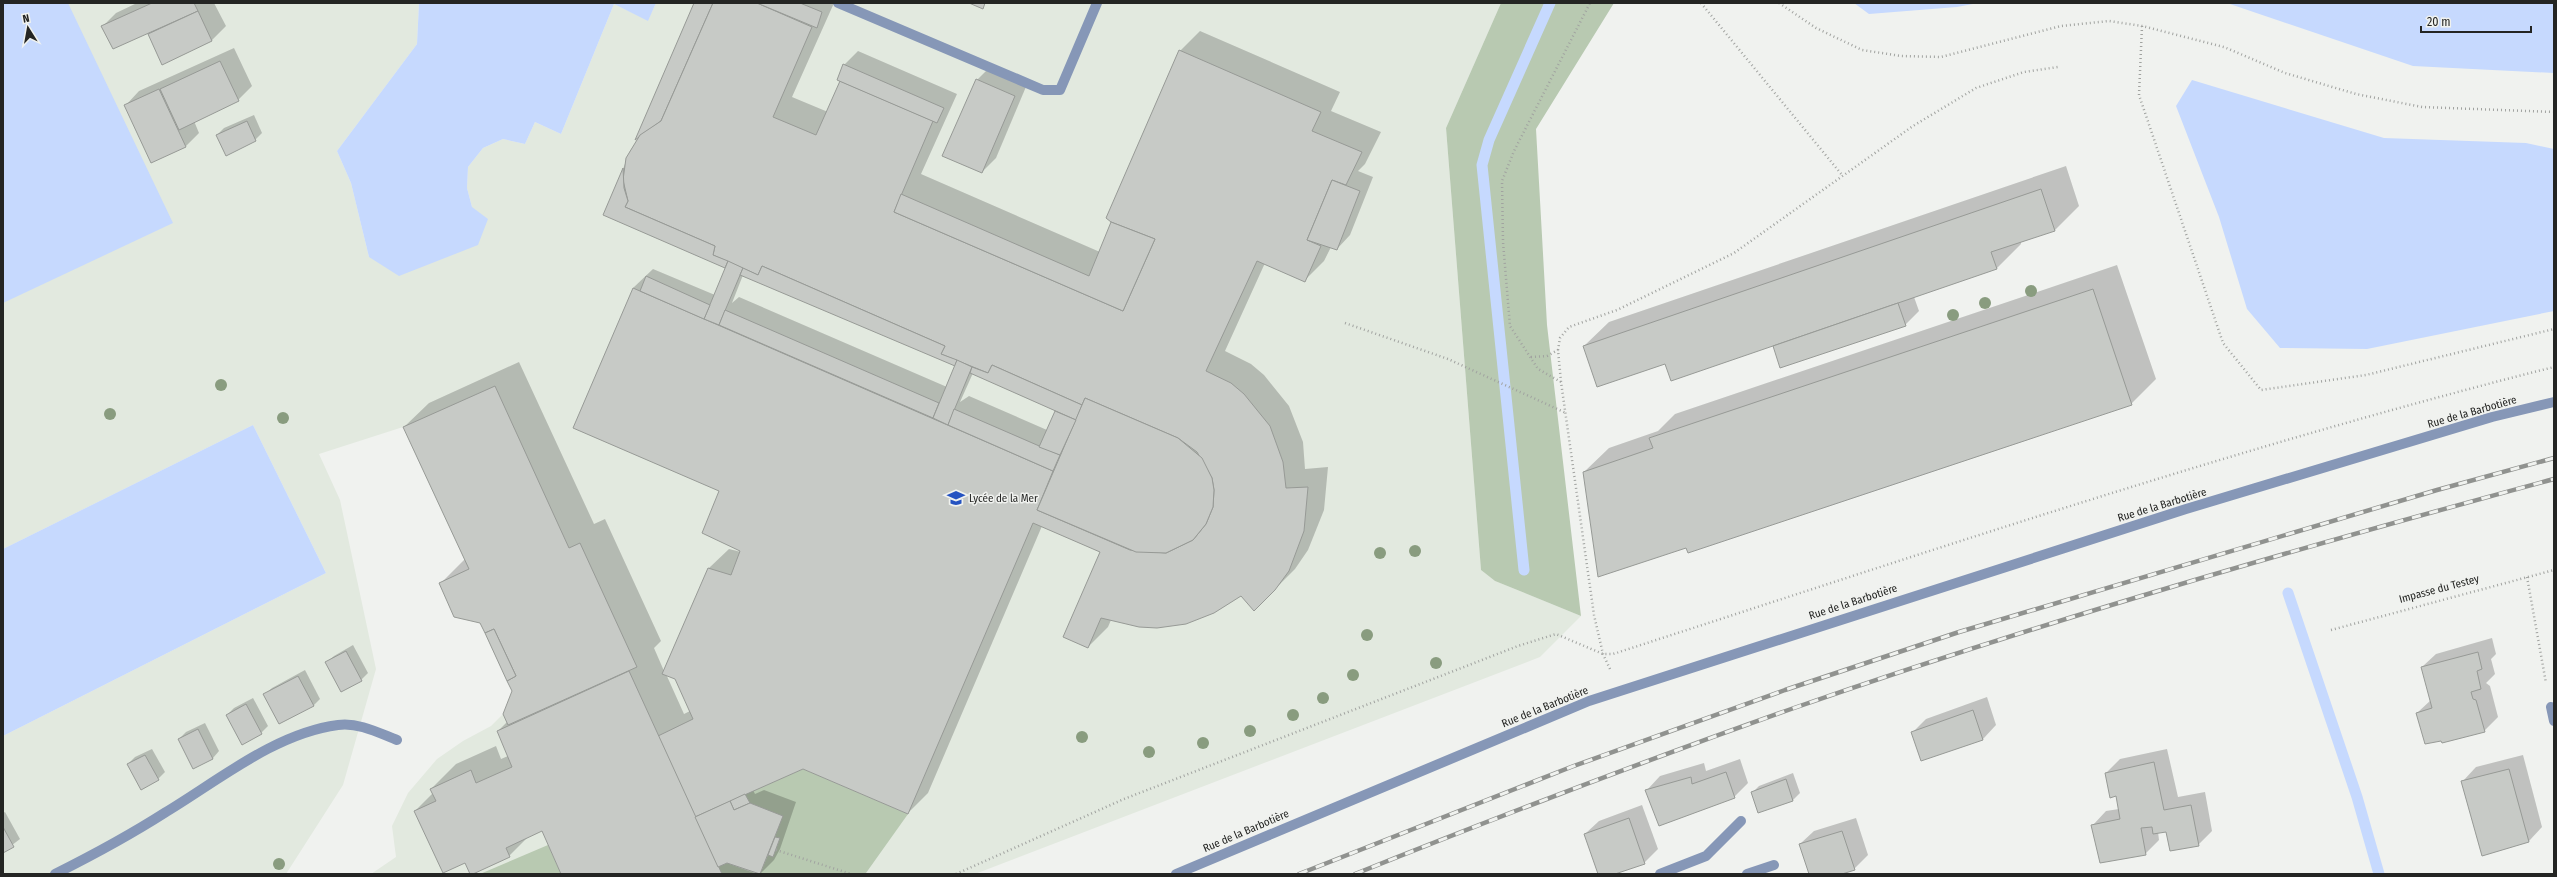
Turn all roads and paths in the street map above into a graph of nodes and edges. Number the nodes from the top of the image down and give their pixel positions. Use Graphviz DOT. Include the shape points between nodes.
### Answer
graph roads {
  1 [pos="838,3"];
  2 [pos="1097,3"];
  3 [pos="1590,3"];
  4 [pos="1701,3"];
  5 [pos="1779,3"];
  6 [pos="2142,26"];
  7 [pos="2058,68"];
  8 [pos="2554,112"];
  9 [pos="1842,175"];
  10 [pos="1345,323"];
  11 [pos="2554,329"];
  12 [pos="1558,350"];
  13 [pos="1530,357"];
  14 [pos="2554,367"];
  15 [pos="1561,382"];
  16 [pos="2554,402"];
  17 [pos="1566,413"];
  18 [pos="2554,570"];
  19 [pos="2527,577"];
  20 [pos="2330,630"];
  21 [pos="1603,654"];
  22 [pos="2551,708"];
  23 [pos="2554,721"];
  24 [pos="397,740"];
  25 [pos="1741,821"];
  26 [pos="776,850"];
  27 [pos="1774,865"];
  28 [pos="55,874"];
  29 [pos="851,874"];
  30 [pos="956,874"];
  31 [pos="1176,874"];
  32 [pos="1660,874"];
  33 [pos="1748,874"];
  1 -- 2 [label="street" via="1043,90 1060,90"];
  3 -- 13 [label="path" via="1514,151 1502,181 1508,312 1514,334"];
  4 -- 9 [label="path"];
  5 -- 6 [label="path" via="1816,28 1862,50 1901,56 1941,57 2060,26 2109,21"];
  6 -- 8 [label="path" via="2224,47 2285,73 2356,94 2422,107"];
  6 -- 11 [label="path" via="2139,96 2223,343 2261,390 2366,376"];
  7 -- 9 [label="path" via="2024,72 1976,88 1913,126"];
  9 -- 12 [label="path" via="1734,253 1617,310 1569,327 1560,338"];
  10 -- 17 [label="path" via="1448,359"];
  12 -- 13 [label="path" via="1547,356"];
  12 -- 15 [label="path"];
  13 -- 15 [label="path" via="1538,368"];
  14 -- 21 [label="path" via="2459,391 2174,472 1613,654"];
  15 -- 17 [label="path"];
  16 -- 31 [label="street, Rue de la Barbotière" via="2492,417 2186,509 1589,701"];
  17 -- 21 [label="path" via="1594,616"];
  18 -- 19 [label="path, Impasse du Testey"];
  19 -- 20 [label="path, Impasse du Testey"];
  19 -- 22 [label="path"];
  21 -- 30 [label="path" via="1556,634 1518,646 1124,799"];
  22 -- 23 [label="street"];
  24 -- 28 [label="street" via="364,728 340,724 280,742 123,840"];
  25 -- 32 [label="street" via="1706,856"];
  26 -- 29 [label="path"];
  27 -- 33 [label="street"];
}
